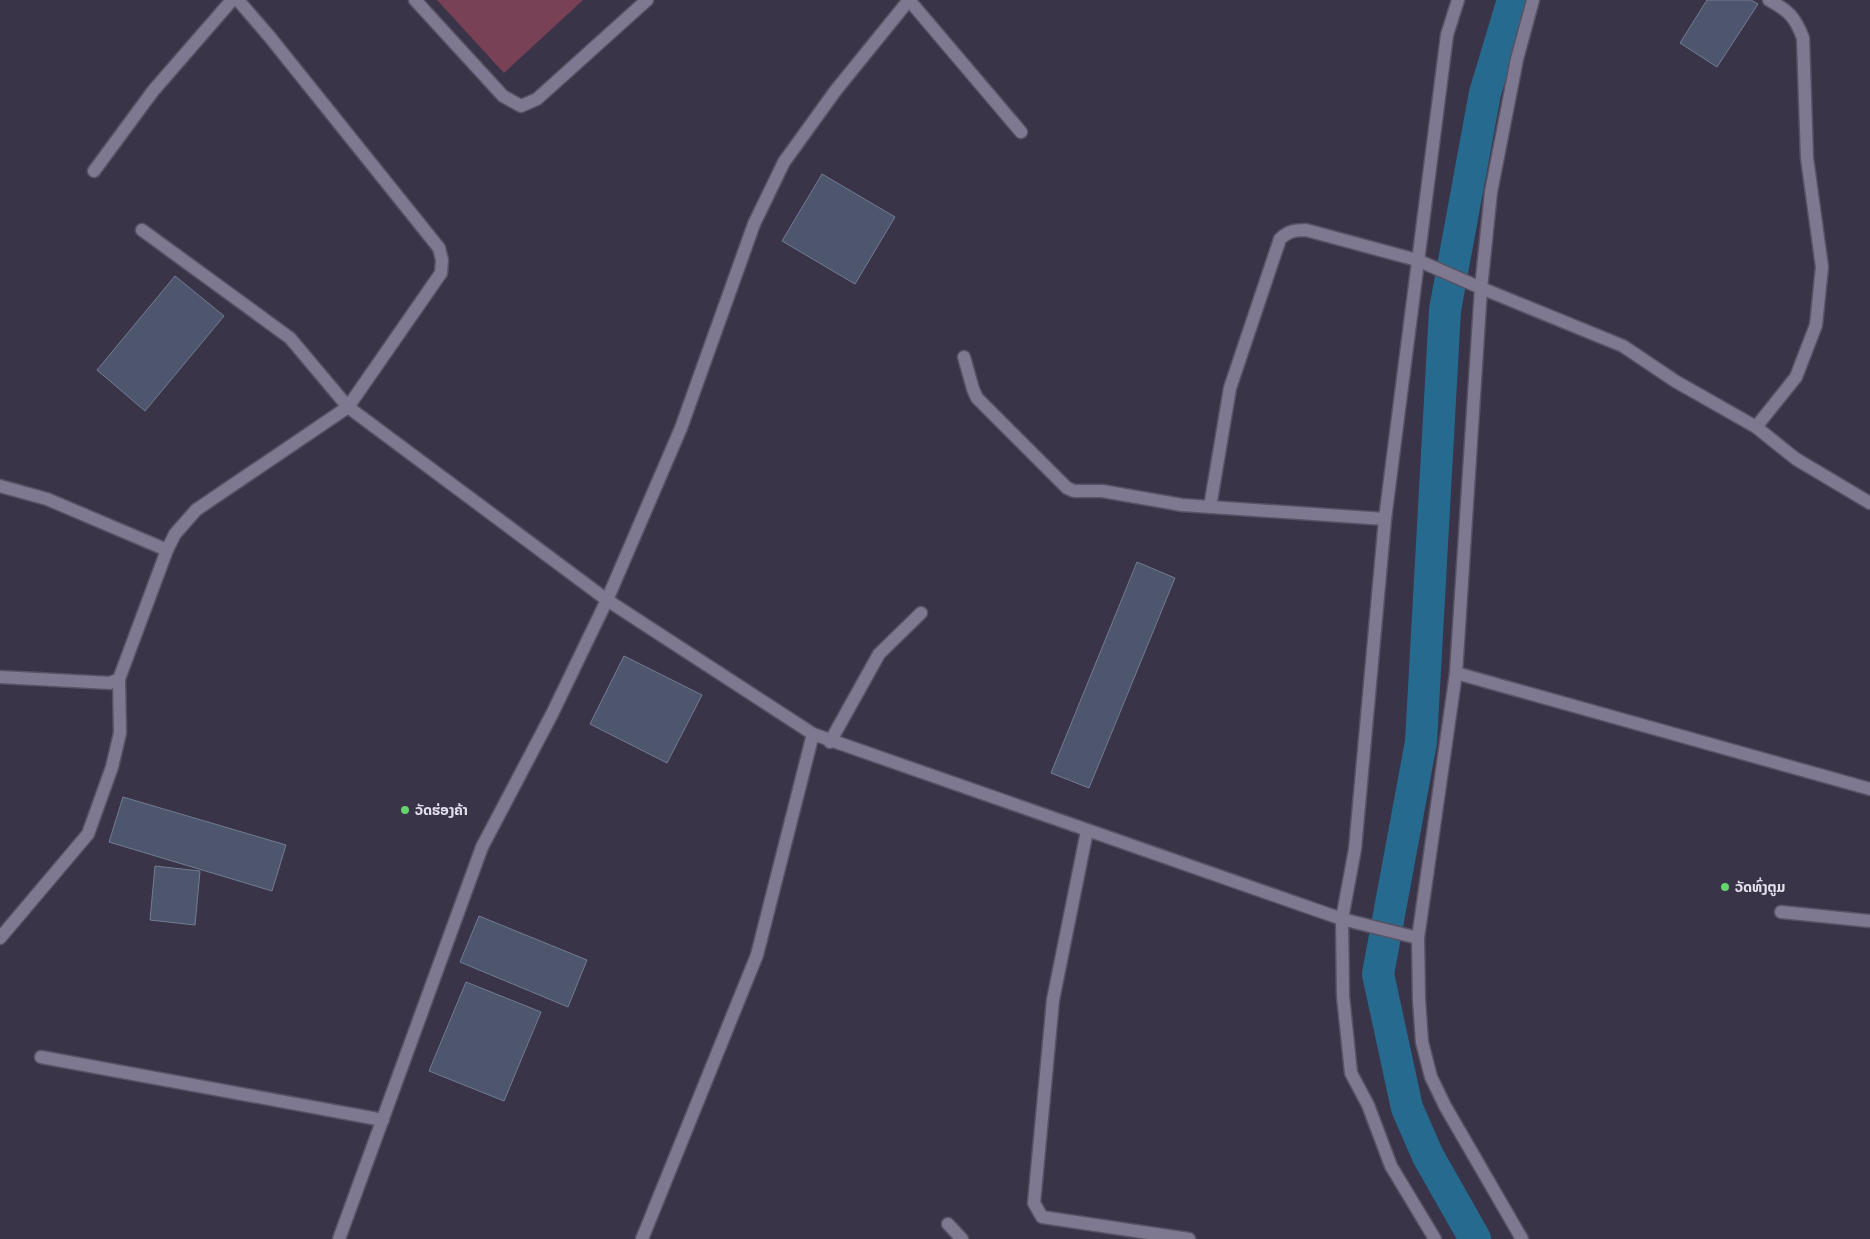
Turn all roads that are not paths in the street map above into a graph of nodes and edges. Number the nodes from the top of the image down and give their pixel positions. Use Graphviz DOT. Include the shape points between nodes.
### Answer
graph roads {
  1 [pos="232,0"];
  2 [pos="238,0"];
  3 [pos="415,0"];
  4 [pos="646,0"];
  5 [pos="909,0"];
  6 [pos="1458,0"];
  7 [pos="1533,0"];
  8 [pos="1769,0"];
  9 [pos="1021,132"];
  10 [pos="94,171"];
  11 [pos="142,230"];
  12 [pos="1418,260"];
  13 [pos="1481,288"];
  14 [pos="964,357"];
  15 [pos="348,406"];
  16 [pos="1756,427"];
  17 [pos="0,486"];
  18 [pos="1870,503"];
  19 [pos="1210,507"];
  20 [pos="1385,519"];
  21 [pos="166,550"];
  22 [pos="607,600"];
  23 [pos="921,613"];
  24 [pos="1456,673"];
  25 [pos="0,677"];
  26 [pos="119,679"];
  27 [pos="813,734"];
  28 [pos="830,742"];
  29 [pos="1870,789"];
  30 [pos="1086,832"];
  31 [pos="1781,912"];
  32 [pos="1342,919"];
  33 [pos="1870,920"];
  34 [pos="0,938"];
  35 [pos="1418,938"];
  36 [pos="41,1057"];
  37 [pos="383,1120"];
  38 [pos="948,1224"];
  39 [pos="339,1239"];
  40 [pos="642,1239"];
  41 [pos="962,1239"];
  42 [pos="1189,1239"];
  43 [pos="1435,1239"];
  44 [pos="1522,1239"];
  1 -- 10 [label="street" via="153,90"];
  2 -- 15 [label="street" via="439,248 441,273"];
  3 -- 4 [label="street" via="503,96 520,106 537,99"];
  5 -- 9 [label="street"];
  5 -- 22 [label="street" via="836,90 784,162 754,224 681,428"];
  6 -- 12 [label="street" via="1447,34"];
  7 -- 13 [label="street" via="1517,59 1491,192"];
  8 -- 16 [label="street" via="1786,9 1798,23 1803,38 1807,158 1822,267 1816,325 1796,377"];
  11 -- 15 [label="street" via="290,338"];
  12 -- 13 [label="street"];
  12 -- 19 [label="street" via="1306,230 1286,233 1280,239 1230,388"];
  12 -- 20 [label="street"];
  13 -- 16 [label="street" via="1624,346 1675,381"];
  13 -- 24 [label="street"];
  14 -- 19 [label="street" via="977,398 1067,488"];
  15 -- 21 [label="street" via="196,510"];
  15 -- 22 [label="street"];
  16 -- 18 [label="street" via="1796,460"];
  17 -- 21 [label="street" via="46,498"];
  19 -- 20 [label="street"];
  20 -- 32 [label="street" via="1355,849"];
  21 -- 26 [label="street"];
  22 -- 27 [label="street"];
  22 -- 37 [label="street" via="482,847"];
  23 -- 28 [label="street" via="878,654"];
  24 -- 29 [label="street"];
  24 -- 35 [label="street"];
  25 -- 26 [label="street" via="110,683"];
  26 -- 34 [label="street" via="120,733 112,767 88,834"];
  27 -- 28 [label="street"];
  27 -- 40 [label="street" via="757,955"];
  28 -- 30 [label="street"];
  30 -- 32 [label="street"];
  30 -- 42 [label="street" via="1053,1000 1034,1203 1042,1217"];
  31 -- 33 [label="street"];
  32 -- 35 [label="street"];
  32 -- 43 [label="street" via="1343,996 1351,1073 1368,1105 1391,1166"];
  35 -- 44 [label="street" via="1422,1042 1431,1077"];
  36 -- 37 [label="street"];
  37 -- 39 [label="street"];
  38 -- 41 [label="street"];
}
